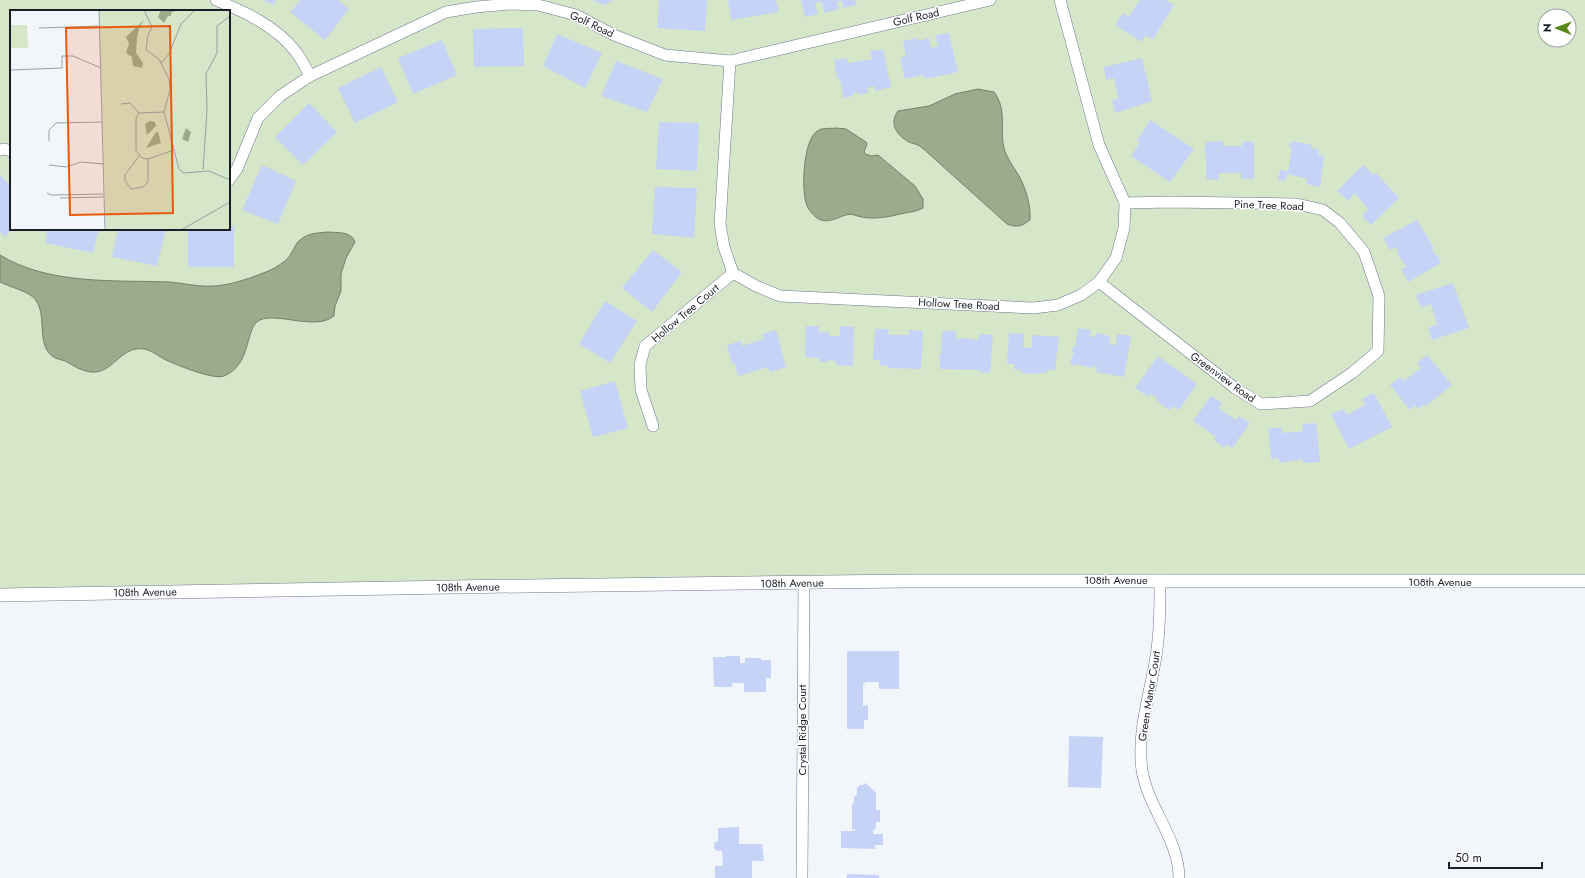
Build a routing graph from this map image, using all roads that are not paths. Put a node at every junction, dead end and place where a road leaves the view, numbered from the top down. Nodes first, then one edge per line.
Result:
1 (216, 0) edge
2 (990, 0) edge
3 (1060, 0) edge
4 (730, 61) junction
5 (310, 76) junction
6 (0, 150) edge
7 (10, 151) edge
8 (230, 179) edge
9 (1125, 203) junction
10 (733, 273) junction
11 (1099, 282) junction
12 (1378, 352) joint
13 (653, 426) dead end
14 (1160, 580) junction
15 (1585, 581) edge
16 (804, 583) junction
17 (0, 595) edge
18 (802, 878) edge
19 (1179, 878) edge

1 - 5 street
2 - 4 street, Golf Road
3 - 9 street, Hollow Tree Road
4 - 5 street, Golf Road
4 - 10 street
5 - 8 street, Golf Road
6 - 7 street
9 - 11 street, Hollow Tree Road
9 - 12 street, Pine Tree Road
10 - 11 street, Hollow Tree Road
10 - 13 street, Hollow Tree Court
11 - 12 street, Greenview Road
14 - 15 street, 108th Avenue
14 - 16 street, 108th Avenue
14 - 19 street, Green Manor Court
16 - 17 street, 108th Avenue
16 - 18 street, Crystal Ridge Court

